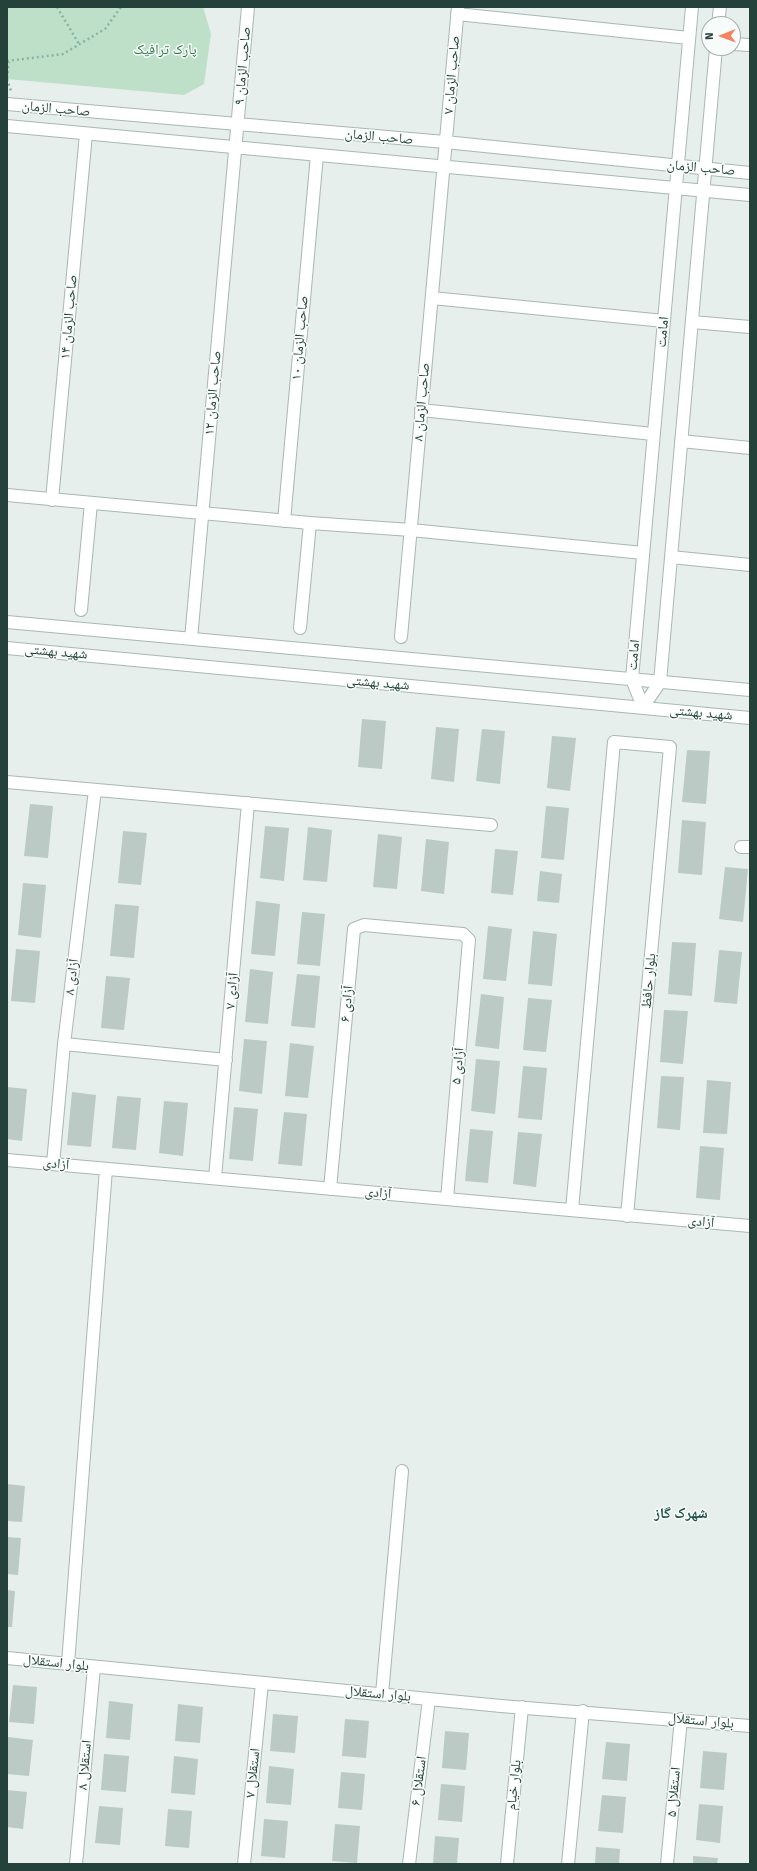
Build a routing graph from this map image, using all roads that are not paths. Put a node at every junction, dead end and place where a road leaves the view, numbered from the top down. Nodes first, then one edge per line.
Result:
1 (248, 7) edge
2 (692, 7) edge
3 (457, 11) edge
4 (689, 38) junction
5 (715, 56) edge
6 (7, 104) edge
7 (7, 126) edge
8 (238, 126) junction
9 (86, 134) junction
10 (446, 142) junction
11 (236, 148) junction
12 (317, 155) junction
13 (677, 166) junction
14 (443, 167) junction
15 (706, 169) junction
16 (750, 173) edge
17 (676, 188) junction
18 (704, 191) junction
19 (750, 195) edge
20 (432, 298) junction
21 (664, 321) junction
22 (692, 322) junction
23 (750, 327) edge
24 (421, 410) junction
25 (653, 434) junction
26 (681, 441) junction
27 (750, 448) edge
28 (7, 496) edge
29 (52, 500) junction
30 (91, 503) junction
31 (203, 513) junction
32 (284, 521) junction
33 (310, 523) junction
34 (411, 530) junction
35 (643, 554) junction
36 (671, 557) junction
37 (750, 565) edge
38 (81, 610) dead end
39 (7, 622) edge
40 (300, 628) dead end
41 (401, 637) dead end
42 (191, 639) junction
43 (7, 648) edge
44 (632, 679) junction
45 (660, 682) junction
46 (750, 690) edge
47 (643, 708) junction
48 (750, 718) edge
49 (7, 782) edge
50 (95, 790) junction
51 (248, 803) junction
52 (491, 825) dead end
53 (463, 934) joint
54 (64, 1044) junction
55 (226, 1060) junction
56 (7, 1160) edge
57 (53, 1164) junction
58 (106, 1169) junction
59 (215, 1178) junction
60 (330, 1189) junction
61 (447, 1199) junction
62 (572, 1210) junction
63 (627, 1216) junction
64 (750, 1226) edge
65 (402, 1471) dead end
66 (7, 1658) edge
67 (68, 1664) junction
68 (94, 1667) junction
69 (262, 1683) junction
70 (382, 1694) junction
71 (430, 1699) junction
72 (522, 1707) junction
73 (583, 1711) junction
74 (681, 1719) junction
75 (750, 1726) edge
76 (76, 1864) edge
77 (244, 1864) edge
78 (409, 1864) edge
79 (507, 1864) edge
80 (568, 1864) edge
81 (667, 1864) edge

1 - 8 street, صاحب الزمان ۹
2 - 4 street, امامت
3 - 4 street
3 - 10 street, صاحب الزمان ۷
4 - 13 street, امامت
5 - 15 street, امامت
6 - 8 street, صاحب الزمان
7 - 9 street, صاحب الزمان
8 - 10 street, صاحب الزمان
8 - 11 street, صاحب الزمان ۹
9 - 11 street, صاحب الزمان
9 - 29 street, صاحب الزمان ۱۴
10 - 13 street, صاحب الزمان
10 - 14 street, صاحب الزمان ۷
11 - 12 street, صاحب الزمان
11 - 31 street, صاحب الزمان ۱۲
12 - 14 street, صاحب الزمان
12 - 32 street, صاحب الزمان ۱۰
13 - 15 street, صاحب الزمان
13 - 17 street, امامت
14 - 17 street, صاحب الزمان
14 - 20 street, صاحب الزمان ۸
15 - 16 street, صاحب الزمان
15 - 18 street, امامت
17 - 18 street, صاحب الزمان
17 - 21 street, امامت
18 - 19 street, صاحب الزمان
18 - 22 street, امامت
20 - 21 street
20 - 24 street, صاحب الزمان ۸
21 - 25 street, امامت
22 - 23 street
22 - 26 street, امامت
24 - 25 street
24 - 34 street, صاحب الزمان ۸
25 - 35 street, امامت
26 - 27 street
26 - 36 street, امامت
28 - 29 street
29 - 30 street
30 - 31 street
30 - 38 street
31 - 32 street
31 - 42 street, صاحب الزمان ۱۲
32 - 33 street
33 - 34 street
33 - 40 street
34 - 35 street
34 - 41 street, صاحب الزمان ۸
35 - 44 street, امامت
36 - 37 street
36 - 45 street, امامت
39 - 42 street, شهید بهشتی
42 - 44 street, شهید بهشتی
43 - 47 street, شهید بهشتی
44 - 45 street, شهید بهشتی
44 - 47 street, امامت
45 - 46 street, شهید بهشتی
45 - 47 street, امامت
47 - 48 street, شهید بهشتی
49 - 50 street
50 - 51 street
50 - 54 street, آزادی ۸
51 - 52 street
51 - 55 street, آزادی ۷
53 - 60 street, آزادی ۶
53 - 61 street, آزادی ۵
54 - 55 street
54 - 57 street, آزادی ۸
55 - 59 street, آزادی ۷
56 - 57 street, آزادی
57 - 58 street, آزادی
58 - 59 street, آزادی
58 - 67 street
59 - 60 street, آزادی
60 - 61 street, آزادی
61 - 62 street, آزادی
62 - 63 street, آزادی
62 - 63 street, بلوار حافظ
63 - 64 street, آزادی
65 - 70 street
66 - 67 street, بلوار استقلال
67 - 68 street, بلوار استقلال
68 - 69 street, بلوار استقلال
68 - 76 street, استقلال ۸
69 - 70 street, بلوار استقلال
69 - 77 street, استقلال ۷
70 - 71 street, بلوار استقلال
71 - 72 street, بلوار استقلال
71 - 78 street, استقلال ۶
72 - 73 street, بلوار استقلال
72 - 79 street, بلوار خیام
73 - 74 street, بلوار استقلال
73 - 80 street
74 - 75 street, بلوار استقلال
74 - 81 street, استقلال ۵

